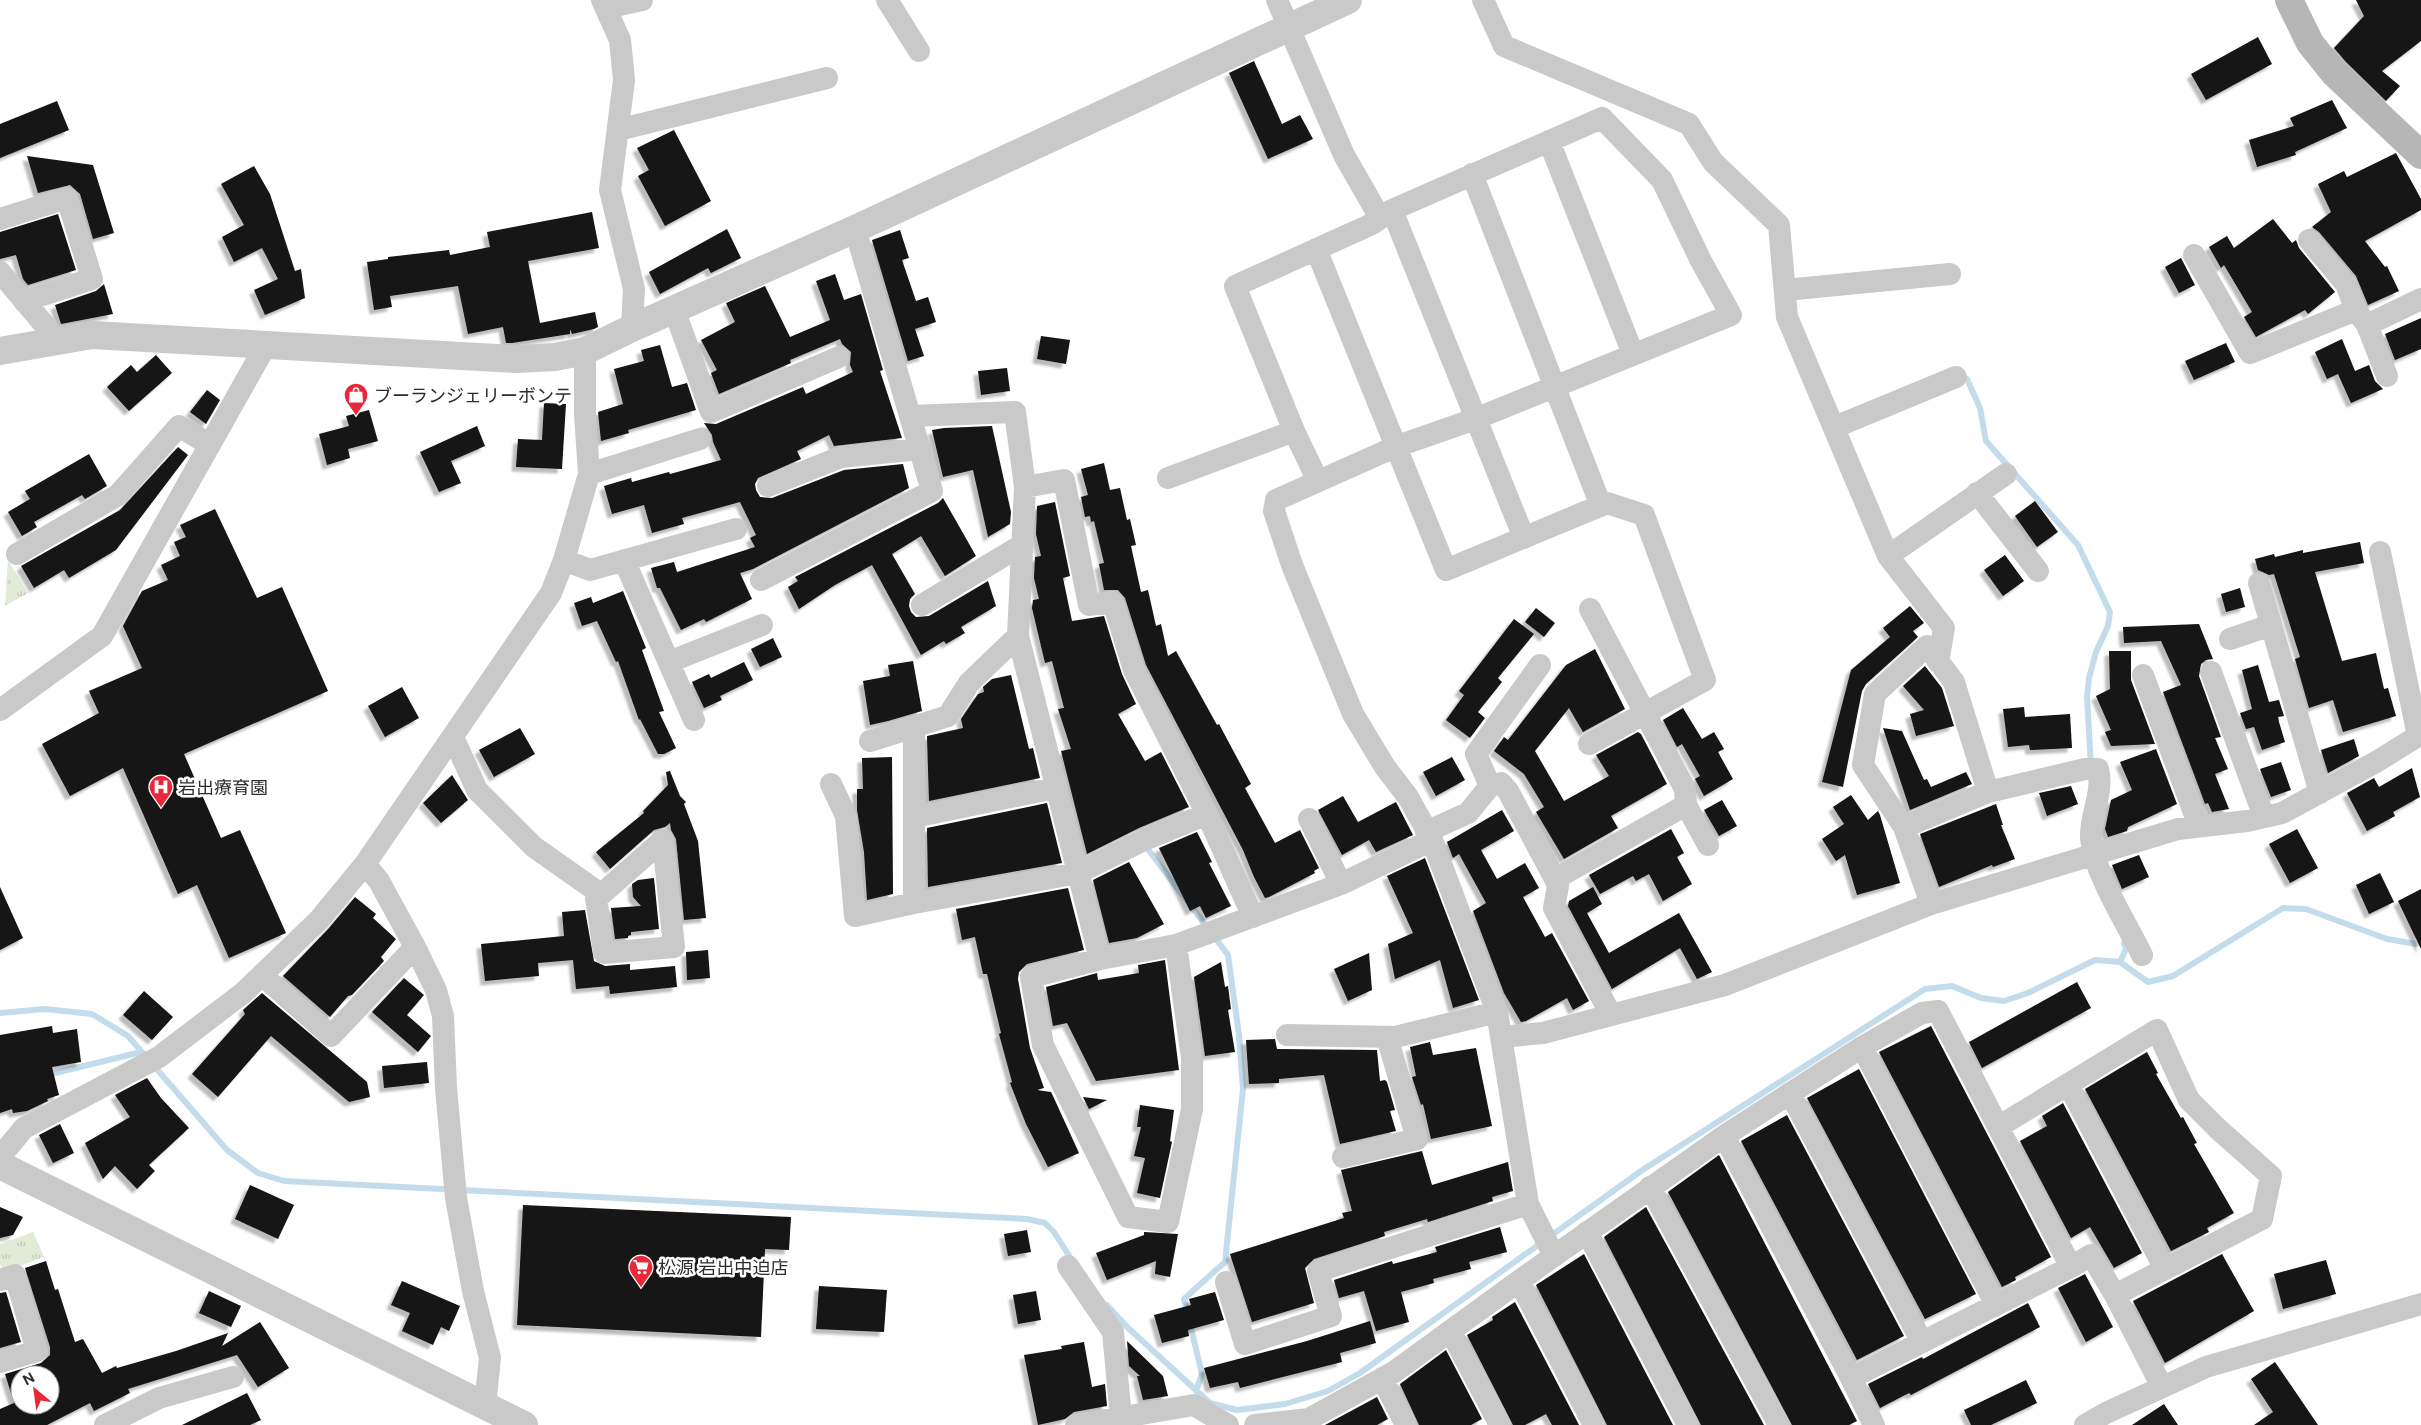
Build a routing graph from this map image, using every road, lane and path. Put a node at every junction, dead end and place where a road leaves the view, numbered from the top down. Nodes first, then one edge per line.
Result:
1 (642, 0) edge
2 (888, 0) edge
3 (1277, 0) edge
4 (1348, 0) edge
5 (1483, 0) edge
6 (2295, 2) edge
7 (604, 4) edge
8 (1288, 28) junction
9 (919, 51) dead end
10 (827, 78) dead end
11 (618, 130) junction
12 (1549, 141) junction
13 (2421, 156) edge
14 (1472, 174) junction
15 (1386, 214) junction
16 (0, 219) edge
17 (855, 229) junction
18 (2309, 240) dead end
19 (1316, 249) junction
20 (2194, 255) dead end
21 (0, 272) edge
22 (1950, 274) dead end
23 (1785, 290) junction
24 (2421, 299) edge
25 (24, 301) junction
26 (674, 309) junction
27 (2362, 317) junction
28 (632, 328) junction
29 (58, 341) junction
30 (266, 345) junction
31 (0, 351) edge
32 (585, 351) junction
33 (1633, 354) junction
34 (840, 357) dead end
35 (2387, 376) dead end
36 (1956, 377) dead end
37 (1555, 386) junction
38 (910, 416) junction
39 (1475, 419) junction
40 (1835, 427) junction
41 (1294, 431) junction
42 (700, 439) dead end
43 (210, 445) junction
44 (1395, 447) junction
45 (920, 449) junction
46 (589, 474) junction
47 (2006, 474) dead end
48 (1168, 478) dead end
49 (1317, 480) junction
50 (768, 486) dead end
51 (1024, 487) junction
52 (1977, 493) junction
53 (1601, 506) junction
54 (736, 529) dead end
55 (1524, 538) junction
56 (1022, 545) junction
57 (2380, 552) dead end
58 (17, 554) dead end
59 (1888, 556) junction
60 (564, 560) junction
61 (624, 560) junction
62 (2038, 571) dead end
63 (761, 580) dead end
64 (2259, 583) dead end
65 (922, 605) dead end
66 (1590, 609) dead end
67 (762, 625) dead end
68 (2271, 625) junction
69 (1018, 636) junction
70 (2230, 639) dead end
71 (669, 662) junction
72 (1938, 662) junction
73 (1540, 665) dead end
74 (2211, 672) dead end
75 (2143, 675) dead end
76 (0, 710) edge
77 (1645, 714) junction
78 (694, 720) dead end
79 (914, 727) junction
80 (2420, 735) edge
81 (454, 737) junction
82 (870, 741) dead end
83 (1589, 744) dead end
84 (831, 784) dead end
85 (1490, 786) junction
86 (1056, 788) junction
87 (1988, 792) junction
88 (2320, 793) junction
89 (1686, 805) junction
90 (1207, 814) junction
91 (914, 817) junction
92 (2264, 817) junction
93 (1309, 819) dead end
94 (2199, 826) junction
95 (1904, 827) junction
96 (1429, 836) junction
97 (1708, 845) dead end
98 (2093, 856) junction
99 (365, 864) junction
100 (1078, 873) junction
101 (1555, 879) junction
102 (1341, 884) junction
103 (596, 899) junction
104 (914, 903) junction
105 (1931, 904) junction
106 (1253, 917) junction
107 (1176, 944) junction
108 (416, 948) junction
109 (2142, 955) dead end
110 (1100, 959) junction
111 (263, 976) junction
112 (1497, 1012) junction
113 (1611, 1015) junction
114 (1287, 1035) dead end
115 (1387, 1037) junction
116 (1501, 1037) junction
117 (1862, 1047) junction
118 (2068, 1084) junction
119 (1790, 1094) junction
120 (1998, 1128) junction
121 (1724, 1136) junction
122 (0, 1157) edge
123 (1344, 1157) dead end
124 (0, 1165) edge
125 (1650, 1188) junction
126 (1528, 1204) junction
127 (1587, 1232) junction
128 (1549, 1244) junction
129 (1068, 1266) dead end
130 (2070, 1267) junction
131 (2165, 1269) junction
132 (0, 1280) edge
133 (1519, 1281) junction
134 (1226, 1282) dead end
135 (2115, 1295) junction
136 (2421, 1304) edge
137 (1996, 1305) junction
138 (1451, 1332) junction
139 (1922, 1342) junction
140 (0, 1362) edge
141 (233, 1377) dead end
142 (1382, 1378) junction
143 (1851, 1378) junction
144 (2162, 1386) junction
145 (485, 1406) junction
146 (1123, 1422) edge
147 (1311, 1422) edge
148 (2097, 1422) edge
149 (1226, 1424) edge
150 (105, 1425) edge
151 (522, 1425) edge
152 (1076, 1425) edge
153 (1255, 1425) edge
154 (1406, 1425) edge
155 (1500, 1425) edge
156 (1594, 1425) edge
157 (1688, 1425) edge
158 (1779, 1425) edge
159 (1874, 1425) edge

1 - 7 street
2 - 9 street
3 - 8 street
4 - 8 street
5 - 23 street
6 - 13 main road
7 - 11 street
8 - 15 street
8 - 17 street
10 - 11 street
11 - 28 street
12 - 14 street
12 - 33 street
12 - 33 street
14 - 15 street
14 - 37 street
15 - 19 street
15 - 39 street
16 - 25 street
17 - 26 street
17 - 38 street
18 - 27 street
19 - 41 street
19 - 44 street
20 - 27 street
21 - 25 street
22 - 23 street
23 - 40 street
24 - 27 street
25 - 29 street
26 - 28 street
26 - 34 street
27 - 35 street
28 - 32 street
29 - 30 street
29 - 31 street
30 - 32 street
30 - 43 street
32 - 46 street
33 - 37 street
36 - 40 street
37 - 39 street
37 - 53 street
38 - 45 street
38 - 51 street
39 - 44 street
39 - 55 street
40 - 59 street
41 - 48 street
41 - 49 street
42 - 46 street
43 - 58 street
43 - 76 street
44 - 49 street
44 - 55 street
45 - 50 street
45 - 63 street
46 - 60 street
47 - 52 street
49 - 96 street
51 - 56 street
51 - 90 street
52 - 59 street
52 - 62 street
53 - 55 street
53 - 77 street
54 - 61 street
56 - 65 street
56 - 69 street
57 - 80 street
59 - 72 street
60 - 61 street
60 - 81 street
61 - 71 street
64 - 68 street
66 - 77 street
67 - 71 street
68 - 70 street
68 - 88 street
69 - 79 street
69 - 86 street
71 - 78 street
72 - 87 street
72 - 95 street
73 - 85 street
74 - 92 street
75 - 94 street
77 - 83 street
77 - 89 street
79 - 82 street
79 - 91 street
80 - 88 street
81 - 99 street
81 - 103 street
84 - 104 street
85 - 96 street
85 - 101 street
86 - 91 street
86 - 100 street
87 - 95 street
87 - 98 street
88 - 92 street
89 - 97 street
89 - 101 street
90 - 100 street
90 - 106 street
91 - 104 street
92 - 94 street
93 - 102 street
94 - 98 street
95 - 105 street
96 - 102 street
96 - 112 street
98 - 105 street
98 - 109 street
99 - 108 street
99 - 111 street
100 - 104 street
100 - 110 street
101 - 113 street
102 - 106 street
103 - 103 street
105 - 113 street
106 - 107 street
107 - 110 street
107 - 110 street
108 - 111 street
108 - 145 street
111 - 122 street
112 - 115 street
112 - 116 street
113 - 116 street
114 - 115 street
115 - 123 street
116 - 126 street
117 - 119 street
117 - 120 street
117 - 137 street
118 - 120 street
118 - 131 street
118 - 131 street
119 - 121 street
119 - 139 street
120 - 130 street
121 - 125 street
121 - 143 street
124 - 145 street
125 - 127 street
125 - 158 street
126 - 128 street
126 - 134 street
127 - 128 street
127 - 157 street
128 - 133 street
129 - 146 street
130 - 135 street
130 - 137 street
131 - 135 street
132 - 140 street
133 - 138 street
133 - 156 street
135 - 144 street
136 - 144 street
137 - 139 street
138 - 142 street
138 - 155 street
139 - 143 street
141 - 150 street
142 - 147 street
142 - 154 street
143 - 159 street
144 - 148 street
145 - 151 street
146 - 149 street
146 - 152 street
147 - 153 street

